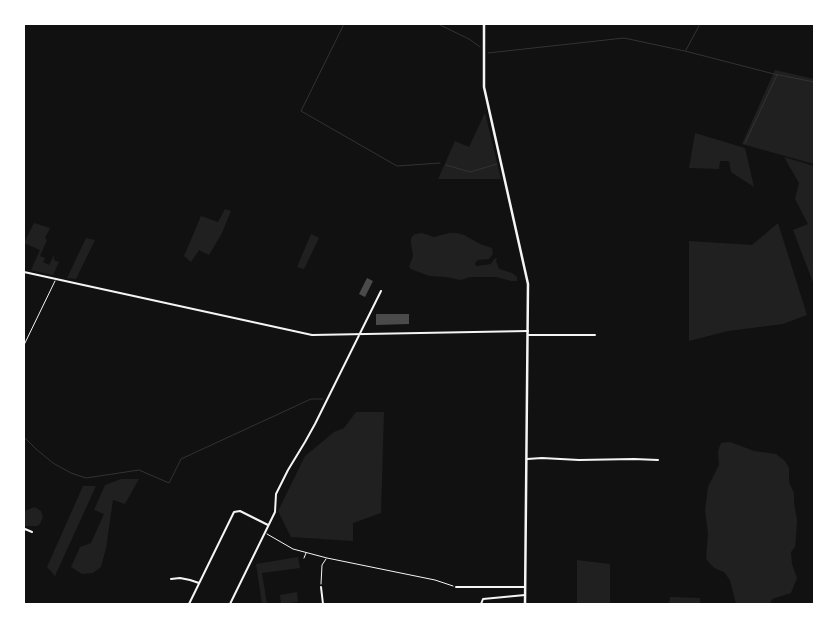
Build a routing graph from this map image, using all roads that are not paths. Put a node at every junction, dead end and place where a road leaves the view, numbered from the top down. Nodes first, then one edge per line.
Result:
1 (484, 24) edge
2 (24, 272) edge
3 (381, 291) dead end
4 (528, 333) junction
5 (359, 335) junction
6 (595, 335) dead end
7 (527, 459) junction
8 (658, 460) dead end
9 (268, 525) junction
10 (24, 530) edge
11 (32, 532) dead end
12 (170, 579) dead end
13 (199, 583) junction
14 (321, 587) road end
15 (456, 587) road end
16 (525, 587) junction
17 (525, 595) junction
18 (189, 604) edge
19 (230, 604) edge
20 (323, 604) edge
21 (481, 604) edge
22 (525, 604) edge

1 - 4 street
2 - 5 street
3 - 5 street
4 - 5 street
4 - 6 street
4 - 7 street
5 - 9 street
7 - 8 street
7 - 16 street
9 - 13 street
9 - 19 street
10 - 11 street
12 - 13 street
13 - 18 street
14 - 20 street
15 - 16 street
16 - 17 street
17 - 21 street
17 - 22 street

